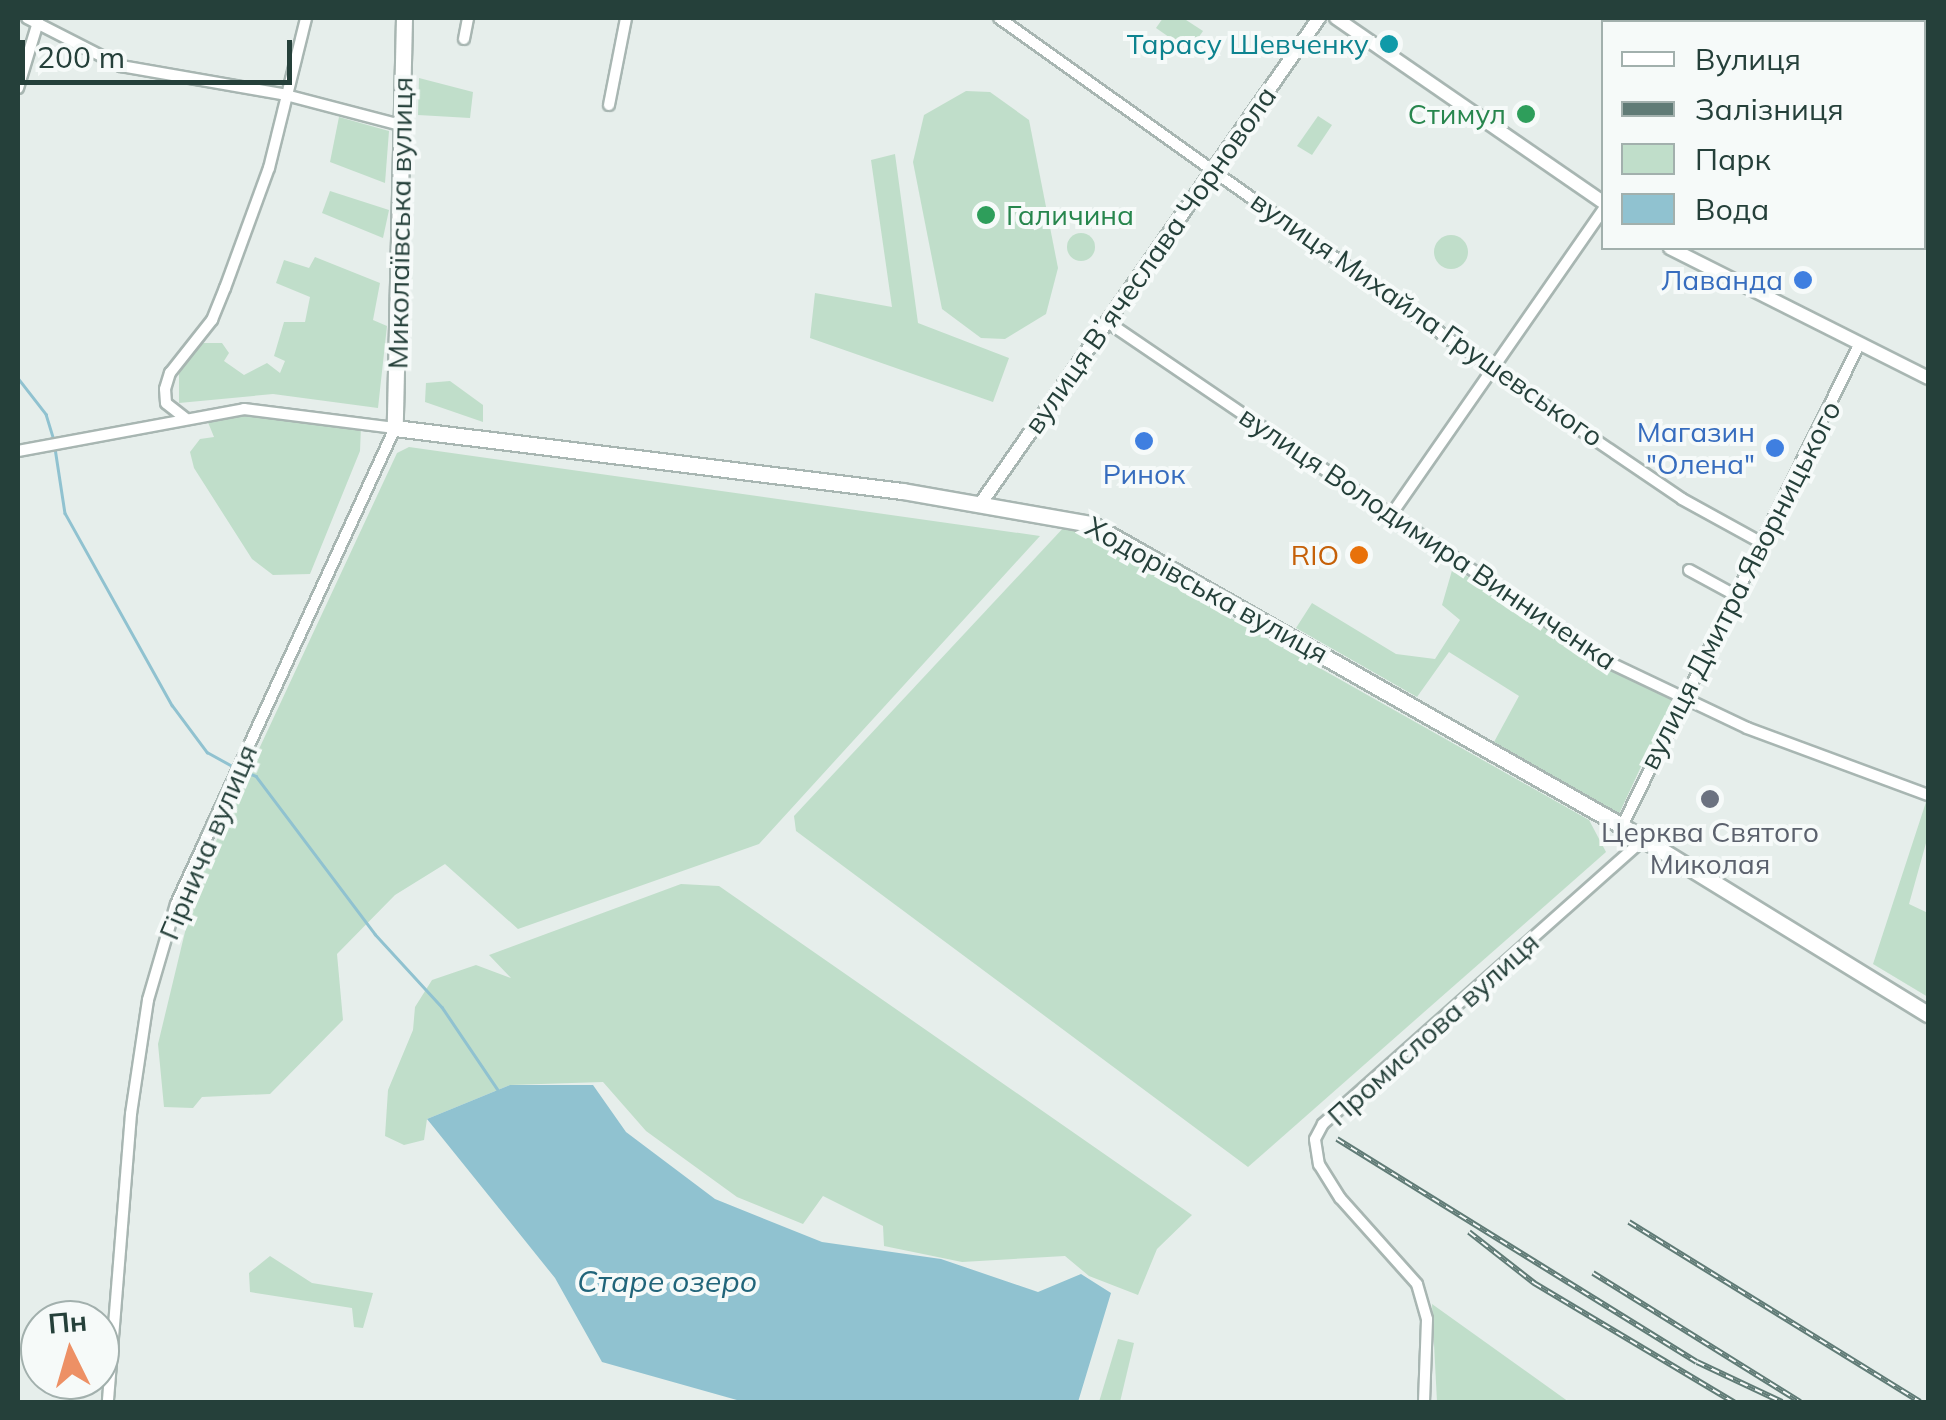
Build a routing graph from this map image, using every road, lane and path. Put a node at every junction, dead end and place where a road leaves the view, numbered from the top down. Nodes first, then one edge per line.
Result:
1 (27, 18) edge
2 (306, 18) edge
3 (404, 18) edge
4 (468, 18) edge
5 (626, 18) edge
6 (999, 18) edge
7 (1320, 18) edge
8 (1336, 18) edge
9 (38, 21) edge
10 (464, 38) dead end
11 (18, 88) edge
12 (282, 94) junction
13 (609, 104) dead end
14 (400, 124) junction
15 (1216, 168) junction
16 (1601, 203) edge
17 (1601, 210) edge
18 (1674, 250) edge
19 (1109, 323) junction
20 (1859, 344) junction
21 (1494, 371) junction
22 (1928, 378) edge
23 (186, 418) junction
24 (396, 428) junction
25 (18, 450) edge
26 (981, 504) junction
27 (1391, 515) junction
28 (1762, 543) junction
29 (1690, 570) dead end
30 (1735, 595) junction
31 (1683, 698) junction
32 (1928, 795) edge
33 (1622, 826) junction
34 (1643, 840) junction
35 (1928, 1014) edge
36 (108, 1402) edge
37 (1424, 1402) edge

1 - 9 street
2 - 12 street
3 - 14 main road, Миколаївська вулиця
4 - 10 street
5 - 13 street
6 - 15 street, вулиця Михайла Грушевського
7 - 15 street, вулиця Вʼячеслава Чорновола
8 - 16 street
9 - 11 street
9 - 12 street
12 - 14 street
12 - 23 street
14 - 24 main road, Миколаївська вулиця
15 - 19 street, вулиця Вʼячеслава Чорновола
15 - 21 street, вулиця Михайла Грушевського
17 - 21 street
18 - 20 street
19 - 26 street, вулиця Вʼячеслава Чорновола
19 - 27 street, вулиця Володимира Винниченка
20 - 22 street
20 - 28 street, вулиця Дмитра Яворницького
21 - 27 street
21 - 28 street, вулиця Михайла Грушевського
23 - 24 street
23 - 25 street
24 - 26 main road, Ходорівська вулиця
24 - 36 street, Гірнича вулиця
26 - 33 main road, Ходорівська вулиця
27 - 31 street, вулиця Володимира Винниченка
28 - 30 street, вулиця Дмитра Яворницького
29 - 30 street
30 - 31 street, вулиця Дмитра Яворницького
31 - 32 street, вулиця Володимира Винниченка
31 - 33 street, вулиця Дмитра Яворницького
33 - 34 main road, Ходорівська вулиця
34 - 35 main road, Ходорівська вулиця
34 - 37 street, Промислова вулиця

